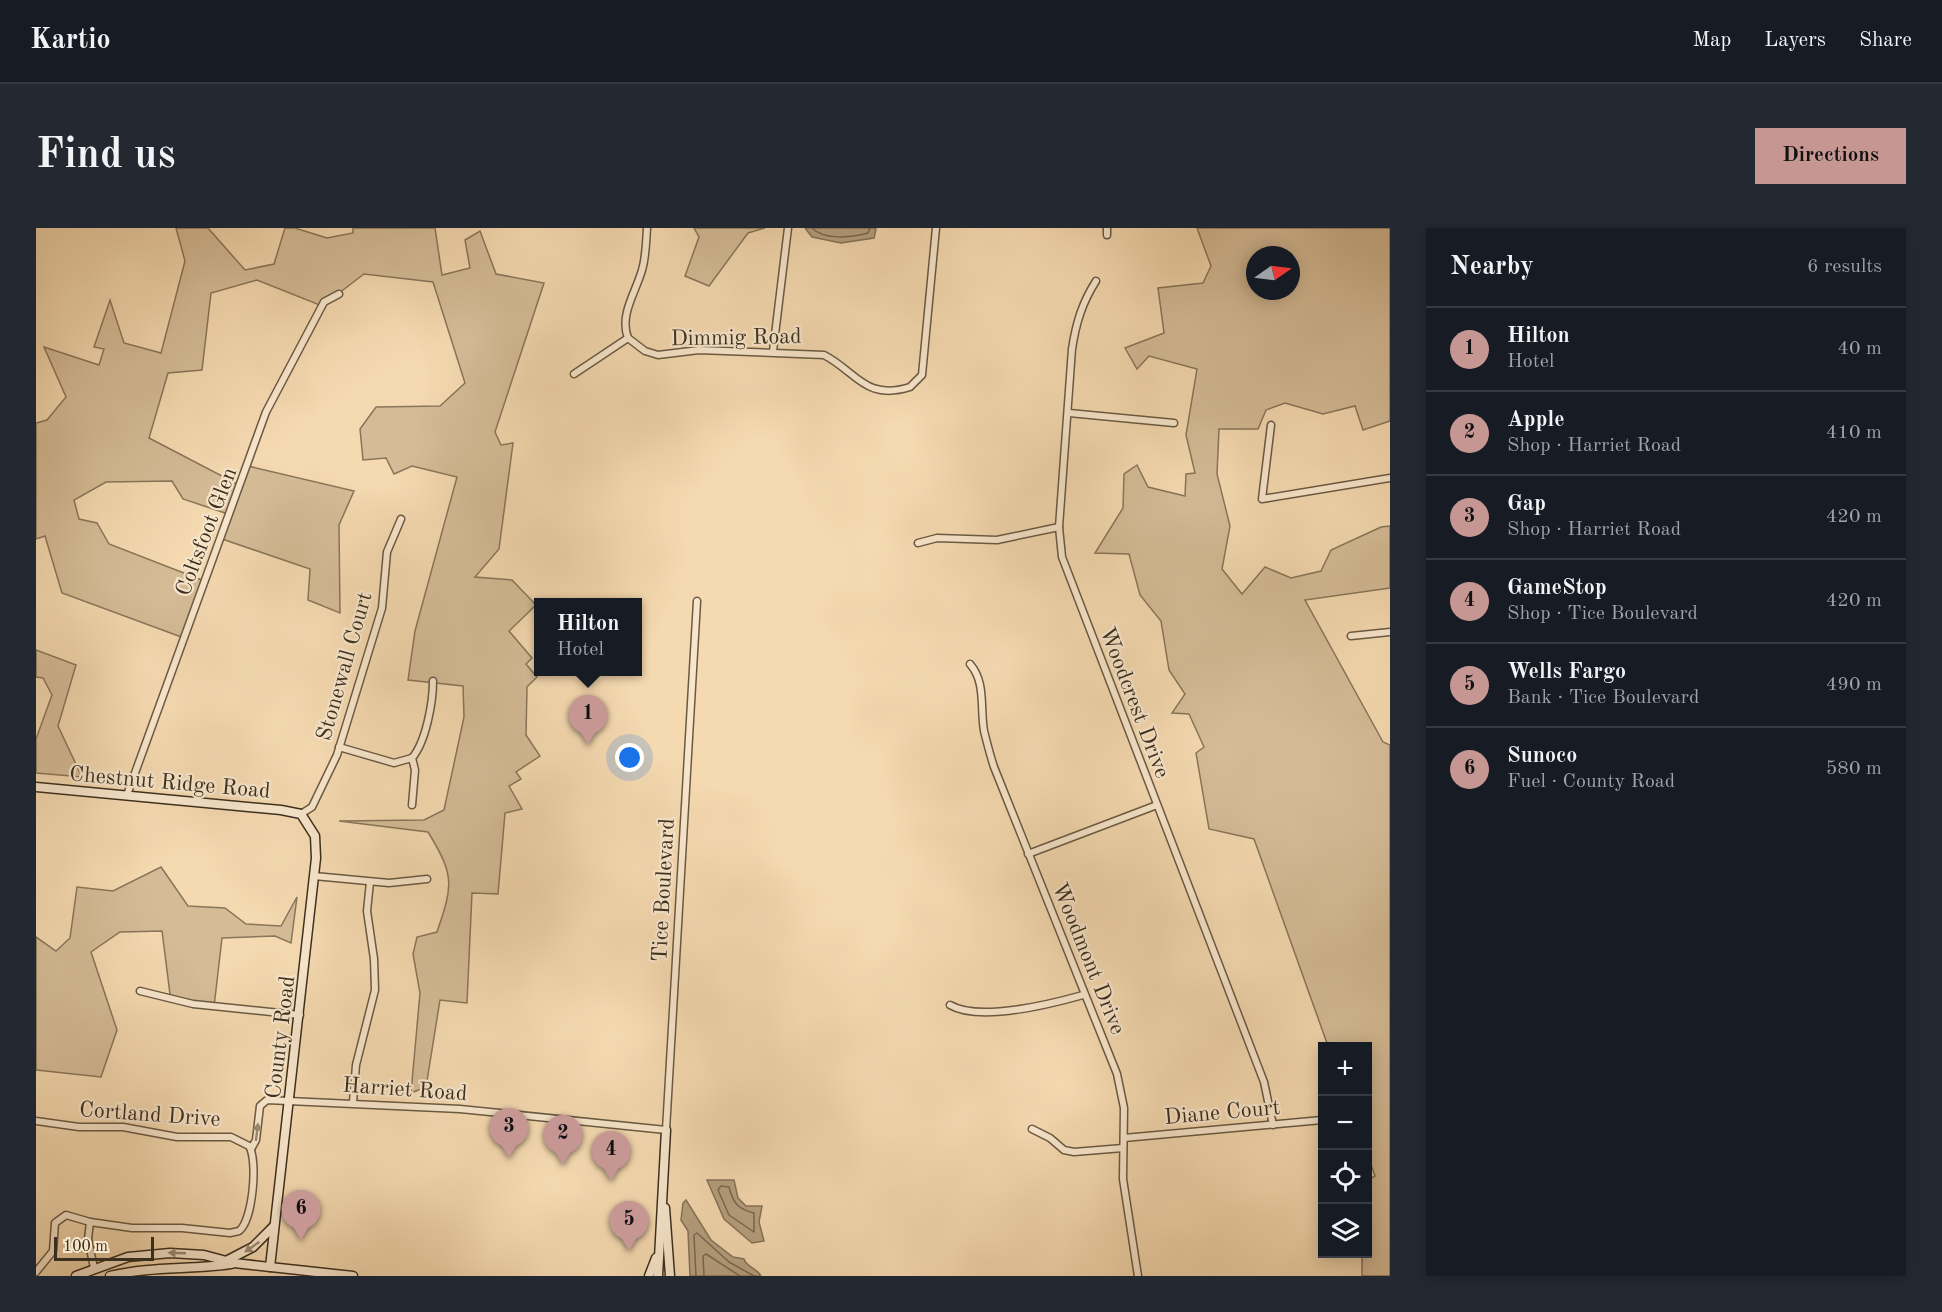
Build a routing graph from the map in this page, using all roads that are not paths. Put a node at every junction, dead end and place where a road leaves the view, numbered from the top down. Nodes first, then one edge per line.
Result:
1 (647, 228) edge
2 (788, 228) edge
3 (936, 228) edge
4 (1096, 281) dead end
5 (339, 294) dead end
6 (628, 338) junction
7 (773, 351) junction
8 (574, 374) dead end
9 (1069, 413) junction
10 (1174, 423) dead end
11 (1271, 425) dead end
12 (1390, 478) edge
13 (401, 519) dead end
14 (1059, 527) junction
15 (918, 543) dead end
16 (697, 601) dead end
17 (1390, 632) edge
18 (1351, 636) dead end
19 (970, 664) dead end
20 (433, 681) dead end
21 (339, 747) junction
22 (412, 758) junction
23 (36, 787) edge
24 (127, 795) junction
25 (412, 805) dead end
26 (1157, 805) junction
27 (301, 814) junction
28 (1028, 854) junction
29 (314, 876) junction
30 (427, 879) dead end
31 (370, 882) junction
32 (140, 991) dead end
33 (1083, 995) junction
34 (950, 1005) dead end
35 (300, 1015) junction
36 (290, 1100) junction
37 (353, 1102) junction
38 (1318, 1120) edge
39 (36, 1121) edge
40 (1273, 1125) junction
41 (1032, 1129) dead end
42 (666, 1130) junction
43 (1124, 1138) junction
44 (1123, 1148) junction
45 (251, 1149) junction
46 (662, 1181) junction
47 (90, 1222) junction
48 (274, 1226) junction
49 (660, 1246) junction
50 (670, 1250) junction
51 (230, 1262) junction
52 (270, 1267) junction
53 (95, 1272) edge
54 (36, 1274) edge
55 (124, 1274) edge
56 (81, 1275) edge
57 (110, 1276) edge
58 (353, 1276) edge
59 (649, 1276) edge
60 (658, 1276) edge
61 (670, 1276) edge
62 (676, 1276) edge
63 (1138, 1276) edge

1 - 6 street
2 - 7 street
3 - 7 street, Dimmig Road
4 - 9 street, Woodcrest Drive
5 - 24 street, Coltsfoot Glen
6 - 7 street, Dimmig Road
6 - 8 street
9 - 10 street
9 - 14 street, Woodcrest Drive
11 - 12 street
13 - 21 street, Stonewall Court
14 - 15 street
14 - 26 street, Woodcrest Drive
16 - 42 street, Tice Boulevard
17 - 18 street
19 - 28 street, Woodmont Drive
20 - 22 street
21 - 22 street
21 - 27 street, Stonewall Court
22 - 25 street
23 - 24 main road, Chestnut Ridge Road
24 - 27 main road, Chestnut Ridge Road
26 - 28 street
26 - 40 street, Woodcrest Drive
27 - 29 main road, County Road
28 - 33 street, Woodmont Drive
29 - 31 street
29 - 35 main road, County Road
30 - 31 street
31 - 37 street
32 - 35 street
33 - 34 street
33 - 43 street, Woodmont Drive
35 - 36 main road, County Road
36 - 37 street, Harriet Road
45 -> 36 street, Harriet Road
36 - 48 main road, County Road
37 - 42 street, Harriet Road
38 - 40 street, Diane Court
39 - 45 street, Cortland Drive
40 - 43 street, Diane Court
41 - 44 street
42 - 46 main road, Tice Boulevard
43 - 44 street, Woodmont Drive
44 - 63 street, Woodmont Drive
45 - 47 street
46 - 49 main road, Tice Boulevard
46 - 50 main road, Tice Boulevard
47 - 53 street
47 - 54 street
48 -> 51 main road
48 - 52 main road, County Road
49 - 59 main road
49 - 60 main road, Tice Boulevard
50 - 61 main road, Tice Boulevard
50 - 62 main road
51 - 52 main road
51 -> 53 main road
51 - 55 main road
52 - 58 main road
53 - 56 main road
55 - 57 main road

